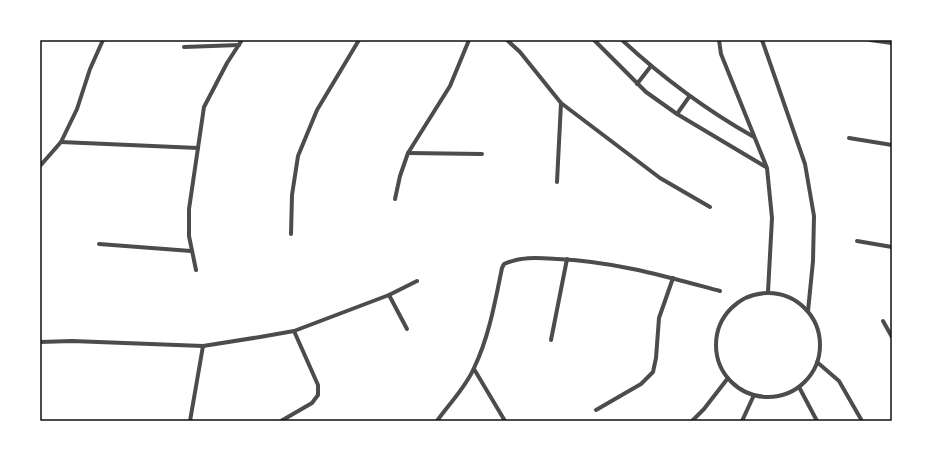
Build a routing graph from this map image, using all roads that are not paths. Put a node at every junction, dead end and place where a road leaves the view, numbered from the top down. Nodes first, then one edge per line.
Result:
1 (103, 40) edge
2 (242, 40) edge
3 (359, 40) edge
4 (469, 40) edge
5 (507, 40) edge
6 (594, 40) edge
7 (622, 40) edge
8 (719, 40) edge
9 (762, 40) edge
10 (870, 40) edge
11 (892, 43) edge
12 (239, 45) junction
13 (184, 47) dead end
14 (651, 66) junction
15 (637, 84) junction
16 (689, 97) junction
17 (561, 103) junction
18 (677, 114) junction
19 (755, 137) junction
20 (849, 138) dead end
21 (61, 142) junction
22 (892, 145) edge
23 (198, 148) junction
24 (408, 153) junction
25 (482, 154) dead end
26 (40, 166) edge
27 (767, 168) junction
28 (558, 182) dead end
29 (395, 199) dead end
30 (710, 207) dead end
31 (291, 234) dead end
32 (857, 241) dead end
33 (99, 244) dead end
34 (892, 247) edge
35 (191, 251) junction
36 (567, 259) junction
37 (196, 270) dead end
38 (673, 278) junction
39 (417, 281) dead end
40 (720, 291) dead end
41 (768, 292) junction
42 (389, 296) junction
43 (808, 311) junction
44 (883, 321) dead end
45 (407, 329) dead end
46 (294, 331) junction
47 (892, 337) edge
48 (551, 340) dead end
49 (40, 342) edge
50 (203, 346) junction
51 (817, 362) junction
52 (474, 370) junction
53 (728, 378) junction
54 (798, 387) junction
55 (754, 395) junction
56 (596, 410) dead end
57 (190, 421) edge
58 (281, 421) edge
59 (437, 421) edge
60 (505, 421) edge
61 (692, 421) edge
62 (742, 421) edge
63 (817, 421) edge
64 (862, 421) edge

1 - 21 street
2 - 12 street
3 - 31 street
4 - 24 street
5 - 17 street
6 - 15 street
7 - 14 street
8 - 19 street
9 - 43 street
10 - 11 street
12 - 13 street
12 - 23 street
14 - 15 street
14 - 16 street
15 - 18 street
16 - 18 street
16 - 19 street
17 - 28 street
17 - 30 street
18 - 27 street
19 - 27 street
20 - 22 street
21 - 23 street
21 - 26 street
23 - 35 street
24 - 25 street
24 - 29 street
27 - 41 street
32 - 34 street
33 - 35 street
35 - 37 street
36 - 38 street
36 - 48 street
36 - 52 street
38 - 40 street
38 - 56 street
39 - 42 street
41 - 43 street
41 - 53 street
42 - 45 street
42 - 46 street
43 - 51 street
44 - 47 street
46 - 50 street
46 - 58 street
49 - 50 street
50 - 57 street
51 - 54 street
51 - 64 street
52 - 59 street
52 - 60 street
53 - 55 street
53 - 61 street
54 - 55 street
54 - 63 street
55 - 62 street

